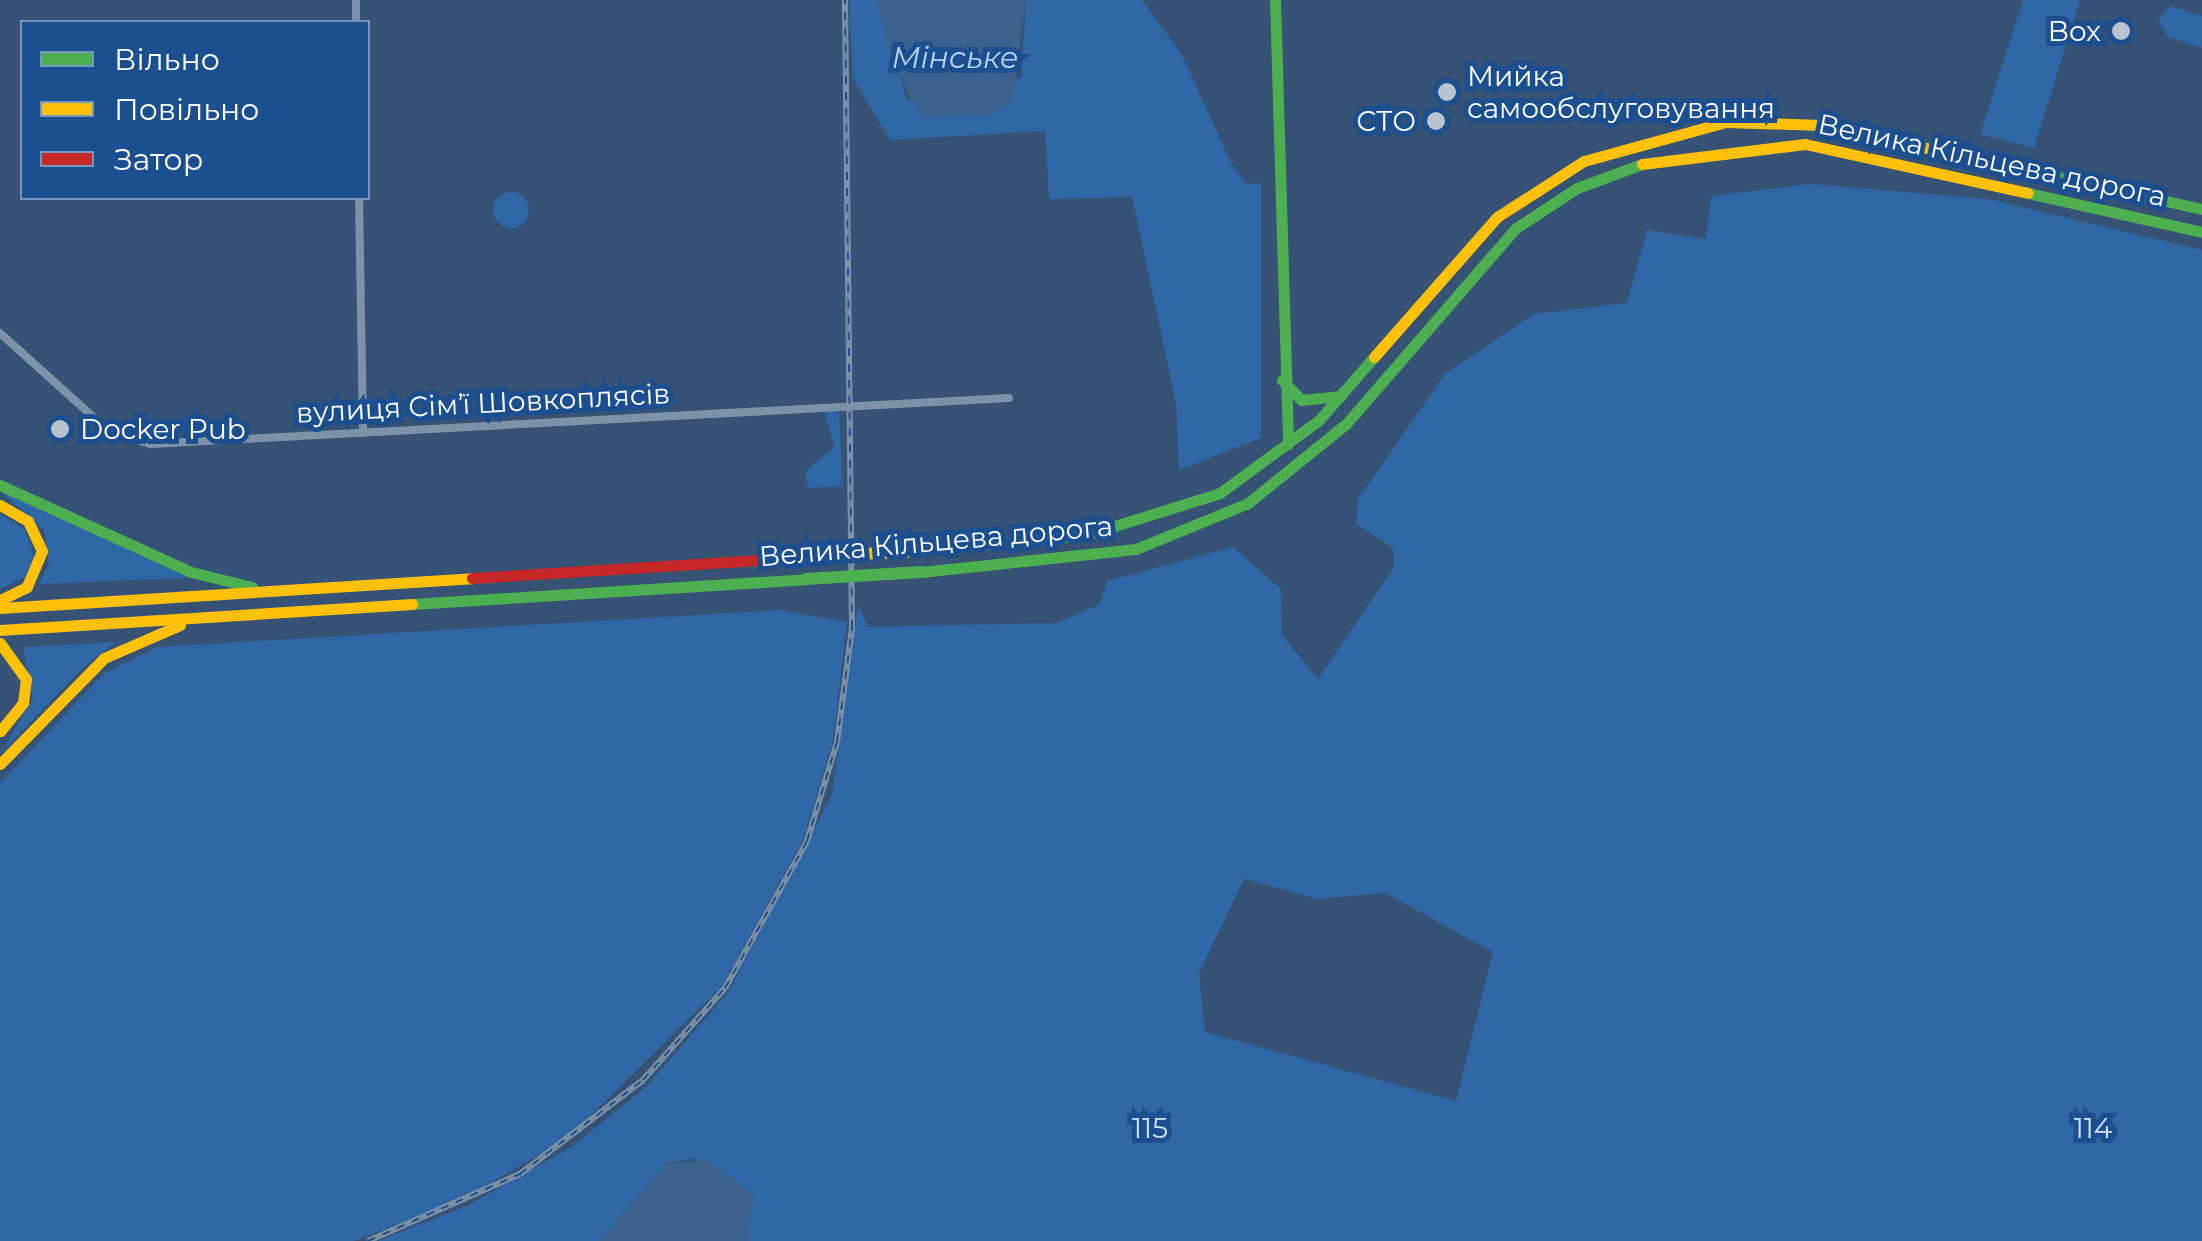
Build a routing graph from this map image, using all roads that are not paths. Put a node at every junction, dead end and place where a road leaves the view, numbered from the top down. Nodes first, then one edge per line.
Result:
1 (1276, 0) edge
2 (359, 200) edge
3 (2202, 210) edge
4 (2202, 232) edge
5 (0, 333) edge
6 (1282, 380) junction
7 (1342, 396) junction
8 (1009, 398) dead end
9 (363, 433) junction
10 (1286, 449) junction
11 (0, 485) edge
12 (0, 506) edge
13 (279, 591) junction
14 (0, 600) edge
15 (0, 608) edge
16 (200, 619) junction
17 (0, 630) edge
18 (0, 644) edge
19 (0, 731) edge
20 (0, 764) edge

1 - 6 main road
2 - 9 street
3 - 7 main road, Велика Кільцева дорога
4 - 16 main road, Велика Кільцева дорога, bridge
5 - 9 street, вулиця Сімʼї Шовкоплясів
6 - 7 main road
6 - 10 main road
7 - 10 main road, Велика Кільцева дорога
8 - 9 street, вулиця Сімʼї Шовкоплясів
10 - 13 main road, Велика Кільцева дорога, bridge
11 - 13 main road
12 - 14 main road
13 - 15 main road, Велика Кільцева дорога
16 - 17 main road, Велика Кільцева дорога
16 - 20 main road
18 - 19 main road

